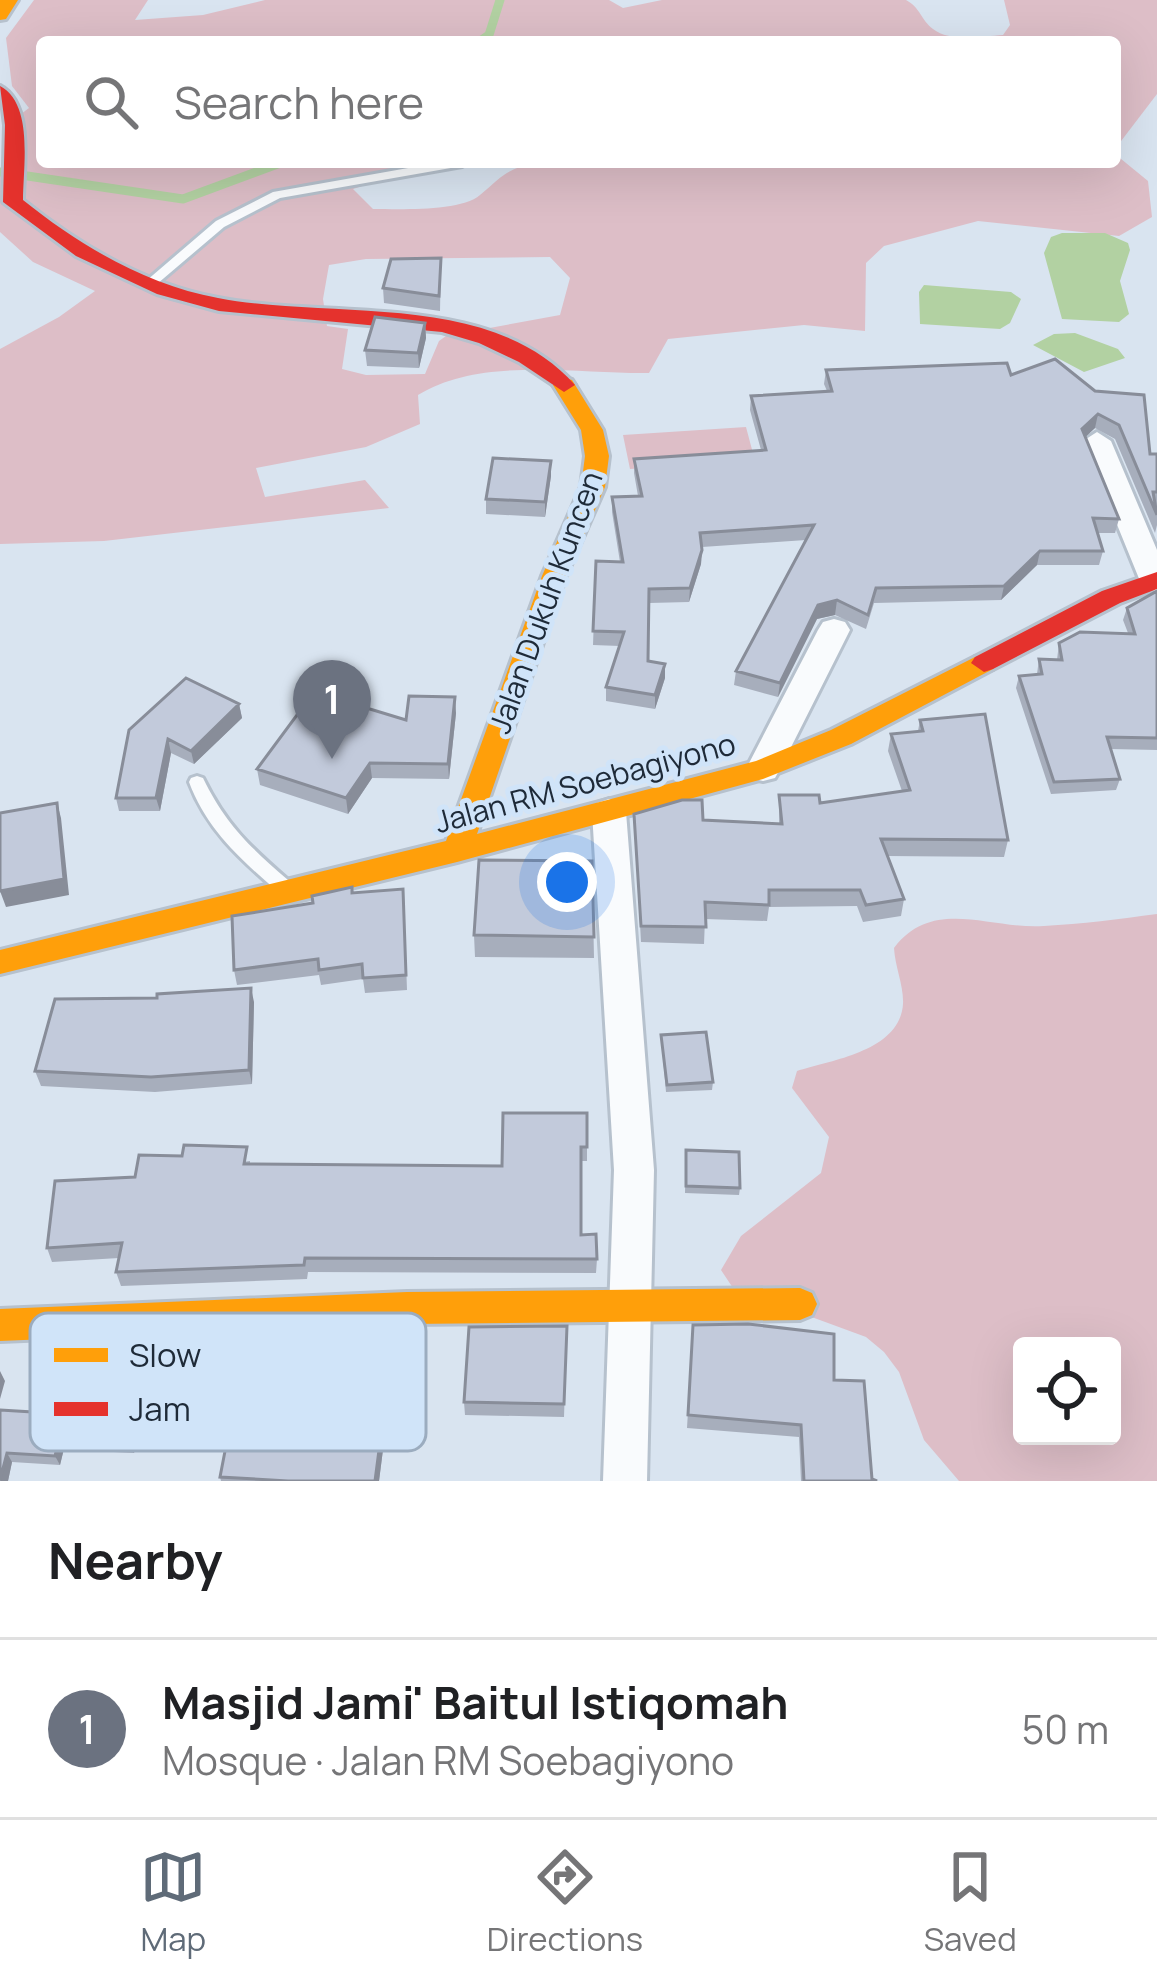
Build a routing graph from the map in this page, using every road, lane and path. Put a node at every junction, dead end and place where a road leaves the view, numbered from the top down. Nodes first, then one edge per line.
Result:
1 (8, 0) edge
2 (0, 15) edge
3 (0, 92) edge
4 (429, 168) edge
5 (140, 275) junction
6 (1097, 441) dead end
7 (1156, 581) edge
8 (834, 630) dead end
9 (763, 769) junction
10 (197, 782) dead end
11 (609, 812) junction
12 (457, 851) junction
13 (287, 890) junction
14 (0, 962) edge
15 (800, 1304) dead end
16 (634, 1305) junction
17 (380, 1313) edge
18 (30, 1324) edge
19 (0, 1325) edge
20 (626, 1481) edge

1 - 2 street
3 - 5 street, Jalan Dukuh Kuncen
4 - 5 lane
5 - 12 street, Jalan Dukuh Kuncen
6 - 7 street
7 - 9 street, Jalan RM Soebagiyono
8 - 9 street
9 - 11 street, Jalan RM Soebagiyono
10 - 13 lane
11 - 12 street, Jalan RM Soebagiyono
11 - 16 street
12 - 13 street, Jalan RM Soebagiyono
13 - 14 street, Jalan RM Soebagiyono
15 - 16 street
16 - 17 street
16 - 20 street
18 - 19 street

